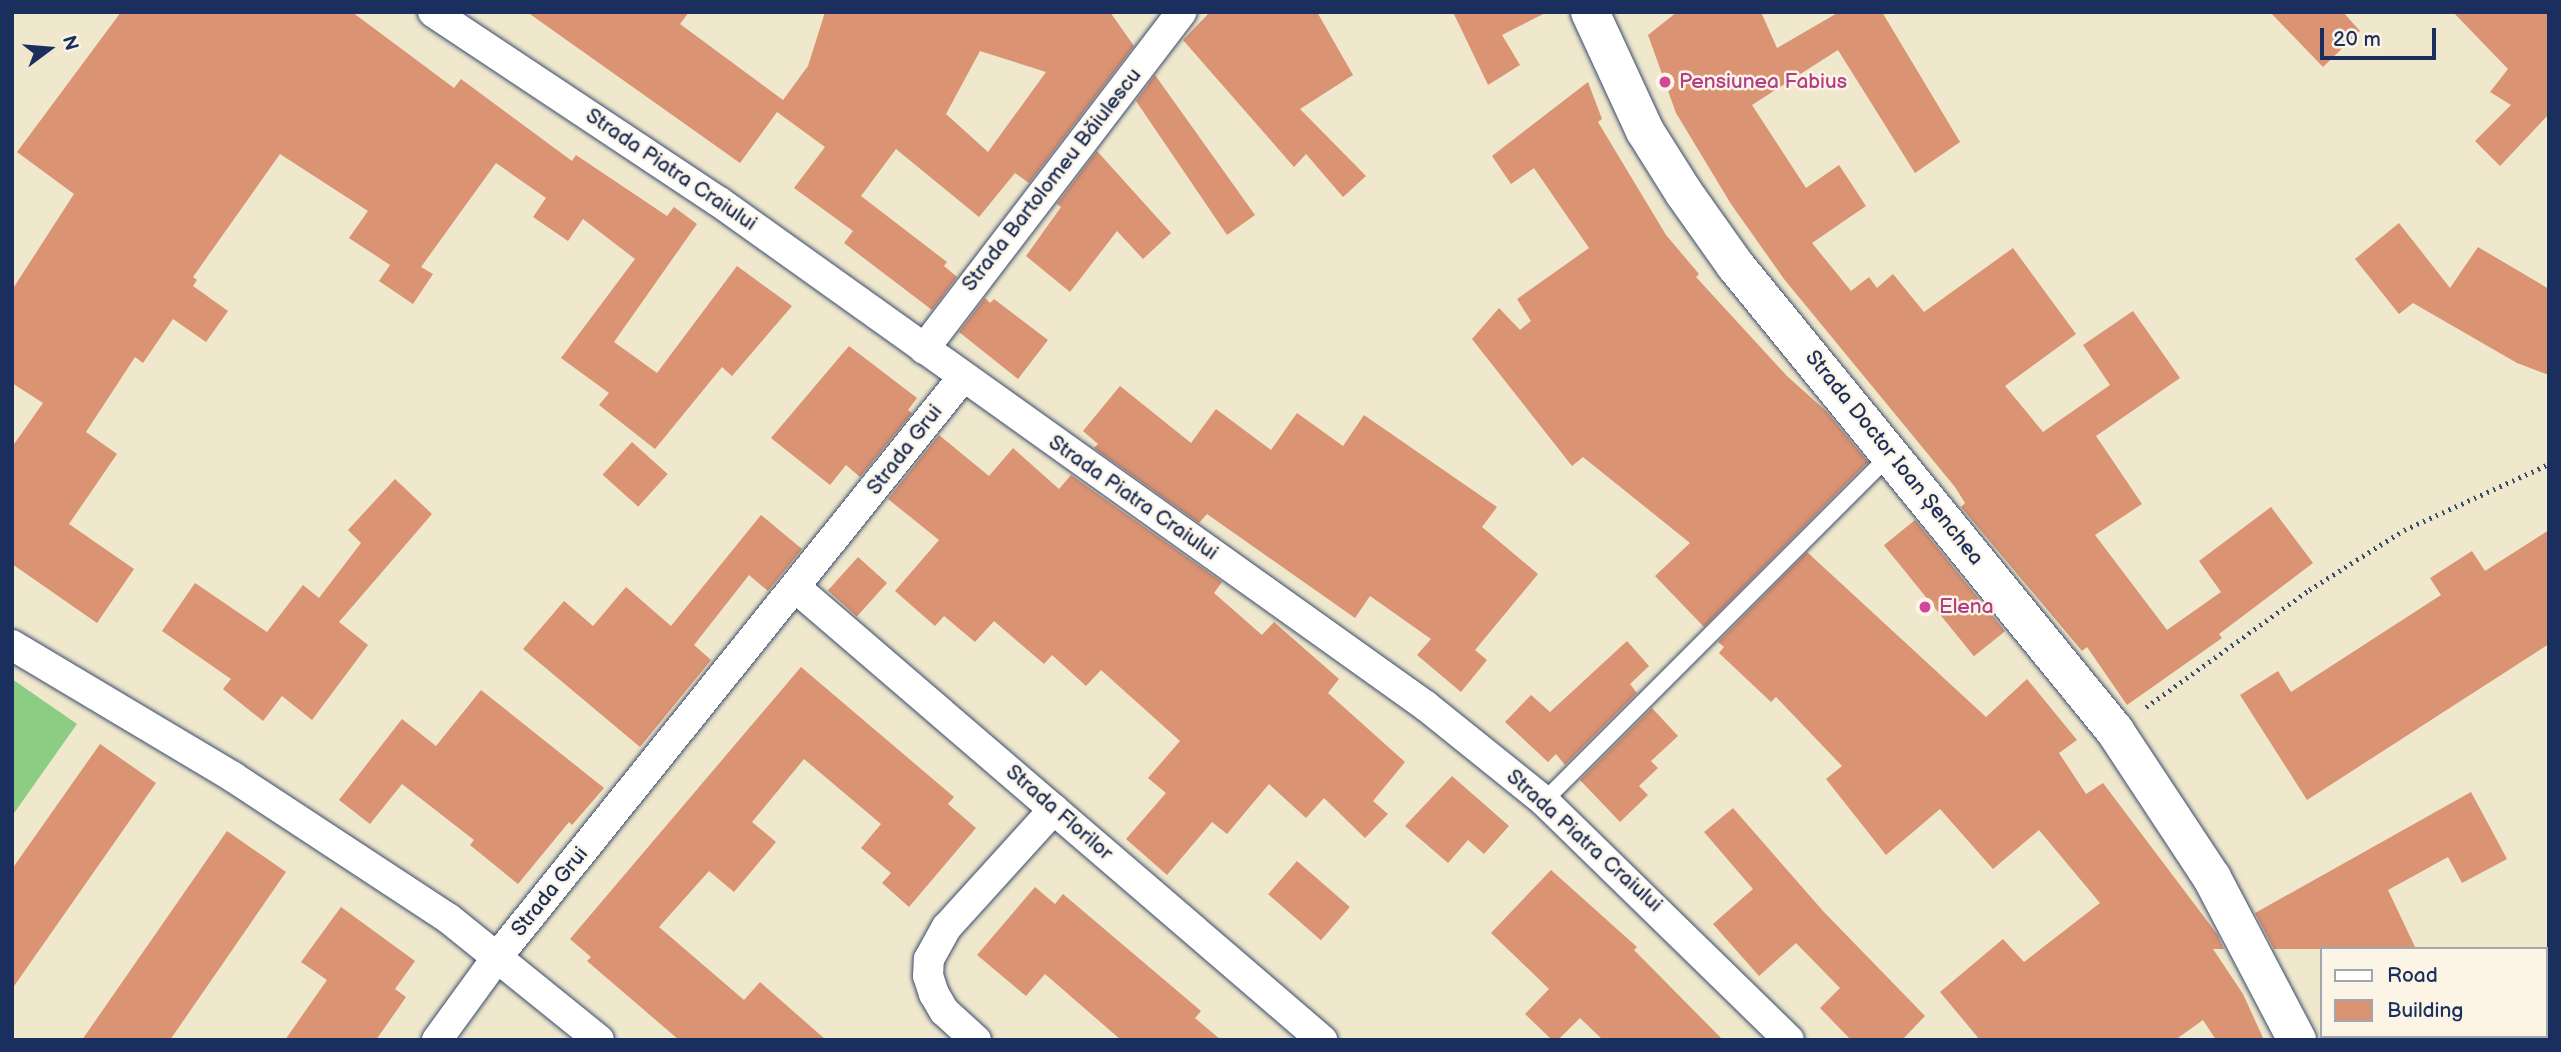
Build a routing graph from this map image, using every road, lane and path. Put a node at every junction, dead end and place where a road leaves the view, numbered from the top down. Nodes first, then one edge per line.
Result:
1 (433, 12) edge
2 (1182, 12) edge
3 (1590, 12) edge
4 (924, 349) junction
5 (963, 377) junction
6 (1891, 454) junction
7 (2549, 464) edge
8 (796, 588) junction
9 (12, 645) edge
10 (2115, 731) junction
11 (1544, 801) junction
12 (1054, 809) junction
13 (498, 956) junction
14 (437, 1040) edge
15 (598, 1040) edge
16 (976, 1040) edge
17 (1322, 1040) edge
18 (1789, 1040) edge
19 (2297, 1040) edge

1 - 4 street, Strada Piatra Craiului
2 - 4 street, Strada Bartolomeu Băiulescu
3 - 6 main road, Strada Doctor Ioan Șenchea
4 - 5 street, Strada Piatra Craiului
5 - 8 street, Strada Grui
5 - 11 street, Strada Piatra Craiului
6 - 10 main road, Strada Doctor Ioan Șenchea
6 - 11 lane
7 - 10 path
8 - 12 street, Strada Florilor
8 - 13 street, Strada Grui
9 - 13 street, Strada Grui
10 - 19 main road, Strada Doctor Ioan Șenchea
11 - 18 street, Strada Piatra Craiului
12 - 16 street
12 - 17 street, Strada Florilor
13 - 14 street
13 - 15 street

